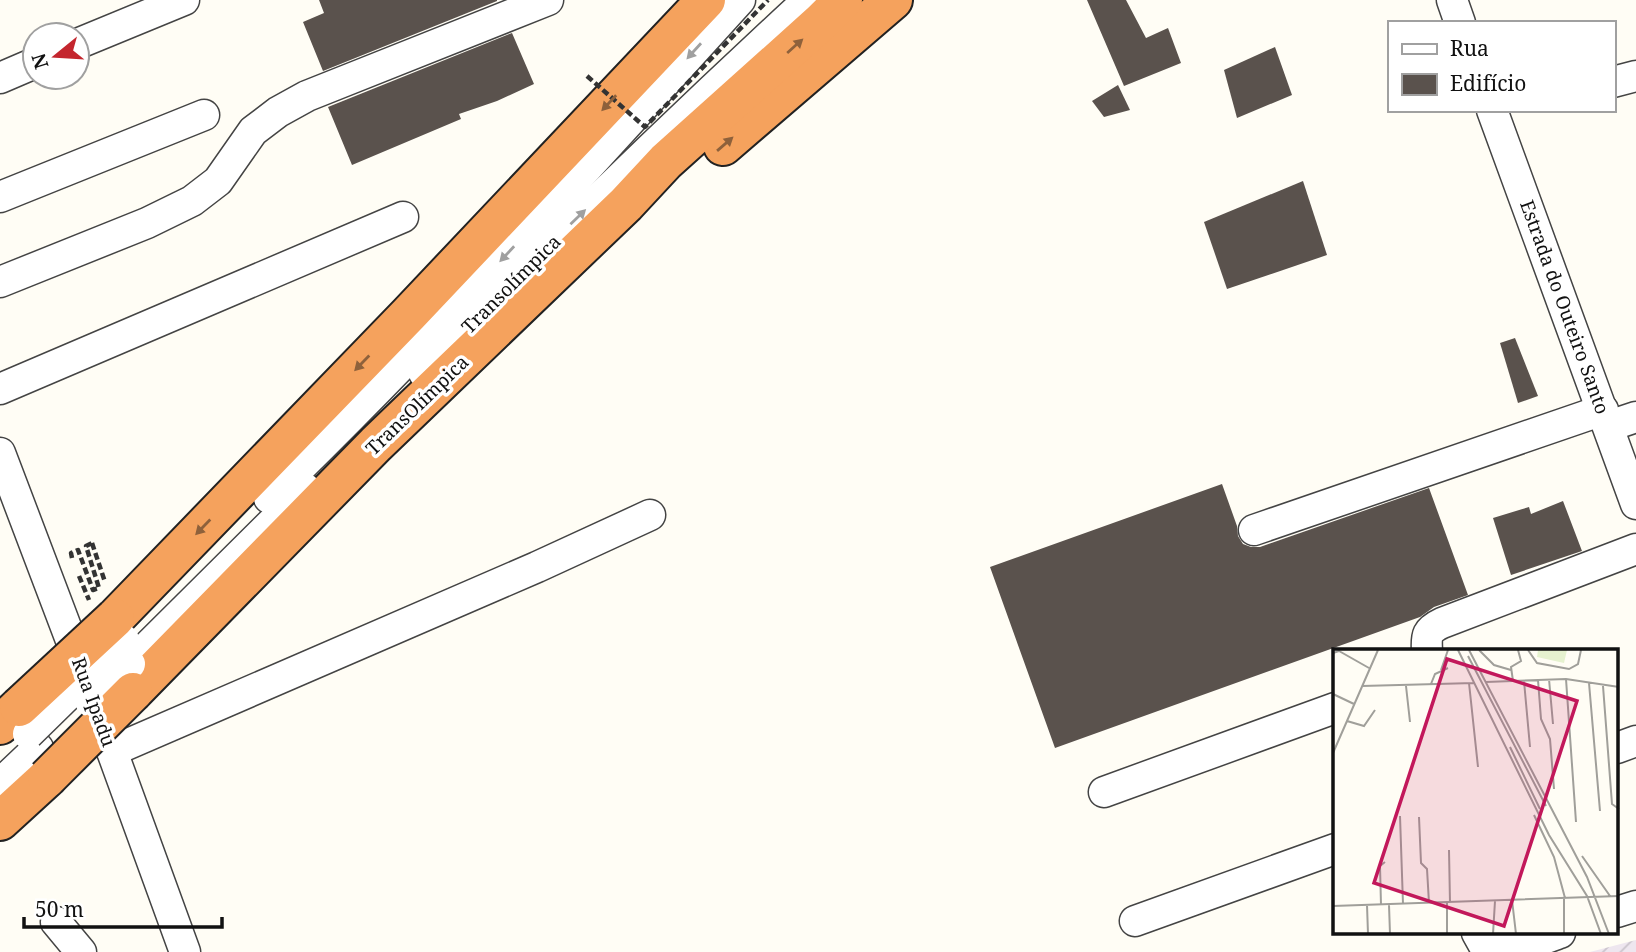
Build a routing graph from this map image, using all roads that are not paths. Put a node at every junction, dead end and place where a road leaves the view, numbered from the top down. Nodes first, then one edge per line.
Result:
1 (184, 0) edge
2 (548, 0) edge
3 (706, 0) edge
4 (740, 0) edge
5 (808, 0) edge
6 (843, 0) edge
7 (893, 0) edge
8 (91, 38) edge
9 (21, 69) edge
10 (1636, 76) edge
11 (0, 78) edge
12 (1615, 81) edge
13 (1497, 112) edge
14 (204, 114) dead end
15 (0, 197) edge
16 (626, 204) junction
17 (403, 217) dead end
18 (0, 282) edge
19 (0, 389) edge
20 (1616, 418) edge
21 (2, 466) edge
22 (1636, 503) edge
23 (650, 516) dead end
24 (1254, 530) dead end
25 (1636, 549) edge
26 (112, 630) junction
27 (1427, 649) edge
28 (1333, 709) edge
29 (26, 738) edge
30 (1636, 741) edge
31 (1618, 748) edge
32 (112, 751) junction
33 (0, 760) edge
34 (0, 784) edge
35 (1104, 792) dead end
36 (0, 821) edge
37 (1333, 850) edge
38 (1636, 906) edge
39 (1618, 912) edge
40 (1135, 921) dead end
41 (56, 922) dead end
42 (1478, 934) edge
43 (1557, 934) edge
44 (81, 952) edge
45 (185, 952) edge

1 - 8 street
2 - 18 street
3 -> 26 highway, TransOlímpica
4 -> 26 street, Transolímpica
26 -> 5 street, Transolímpica
16 -> 6 highway, TransOlímpica
16 -> 7 highway
9 - 11 street
10 - 12 street
13 - 20 street, Estrada do Outeiro Santo
14 - 15 street
16 - 26 highway, TransOlímpica
17 - 19 street
20 - 22 street, Estrada do Outeiro Santo
20 - 24 street
21 - 32 street, Rua Ipadu
23 - 32 street
25 - 27 street
26 - 29 highway, TransOlímpica, bridge
26 - 29 highway, TransOlímpica, bridge
28 - 35 street
29 - 33 street, TransOlímpica
29 - 34 street, TransOlímpica
29 - 36 highway, TransOlímpica
30 - 31 street
32 - 45 street, Rua Ipadu
37 - 40 street
38 - 39 street
41 - 44 street
42 - 43 street

